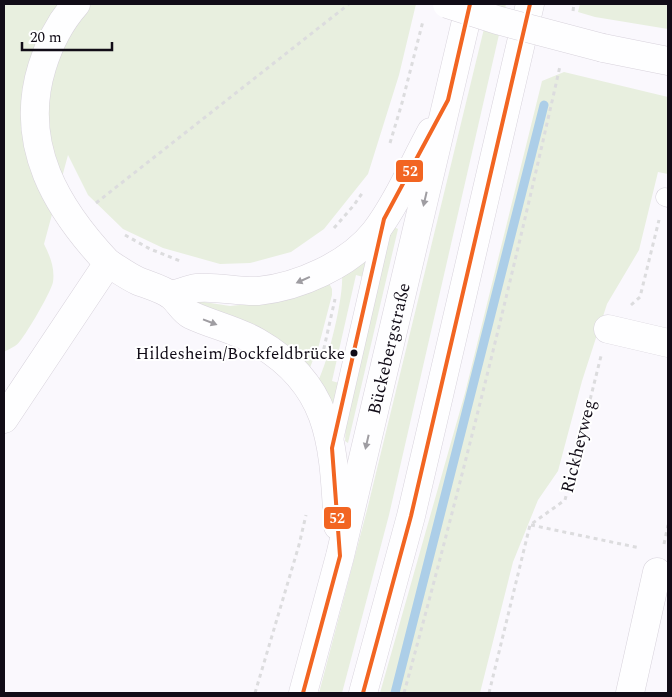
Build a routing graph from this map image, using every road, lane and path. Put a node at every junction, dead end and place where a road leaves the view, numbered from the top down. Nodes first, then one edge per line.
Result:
1 (76, 4) edge
2 (349, 4) edge
3 (470, 4) edge
4 (530, 4) edge
5 (574, 4) edge
6 (436, 8) edge
7 (572, 13) dead end
8 (561, 61) dead end
9 (668, 61) edge
10 (448, 100) junction
11 (388, 147) dead end
12 (364, 191) dead end
13 (667, 198) edge
14 (384, 218) junction
15 (72, 221) junction
16 (119, 230) dead end
17 (328, 235) dead end
18 (182, 261) dead end
19 (108, 263) junction
20 (171, 295) junction
21 (608, 329) junction
22 (668, 343) edge
23 (4, 419) edge
24 (332, 448) junction
25 (530, 525) junction
26 (643, 549) dead end
27 (340, 556) junction
28 (657, 572) dead end
29 (303, 693) edge
30 (363, 693) edge
31 (404, 693) edge
32 (489, 693) edge
33 (630, 693) edge

1 - 15 main road
2 - 15 path
3 - 10 main road, Bückebergstraße
4 - 30 main road
5 - 7 path
6 - 9 main road, bridge
6 - 11 path
8 - 31 path
10 - 14 main road
10 -> 27 main road, Bückebergstraße
12 - 17 path
13 - 21 path
14 -> 20 main road
14 - 24 lane
15 - 19 main road
16 - 18 path
19 - 20 main road
19 - 23 main road
20 -> 24 main road
21 - 22 main road
21 - 25 path, Rickheyweg
24 - 27 main road
25 - 26 path
25 - 32 path
27 - 29 main road, Bückebergstraße
28 - 33 main road

